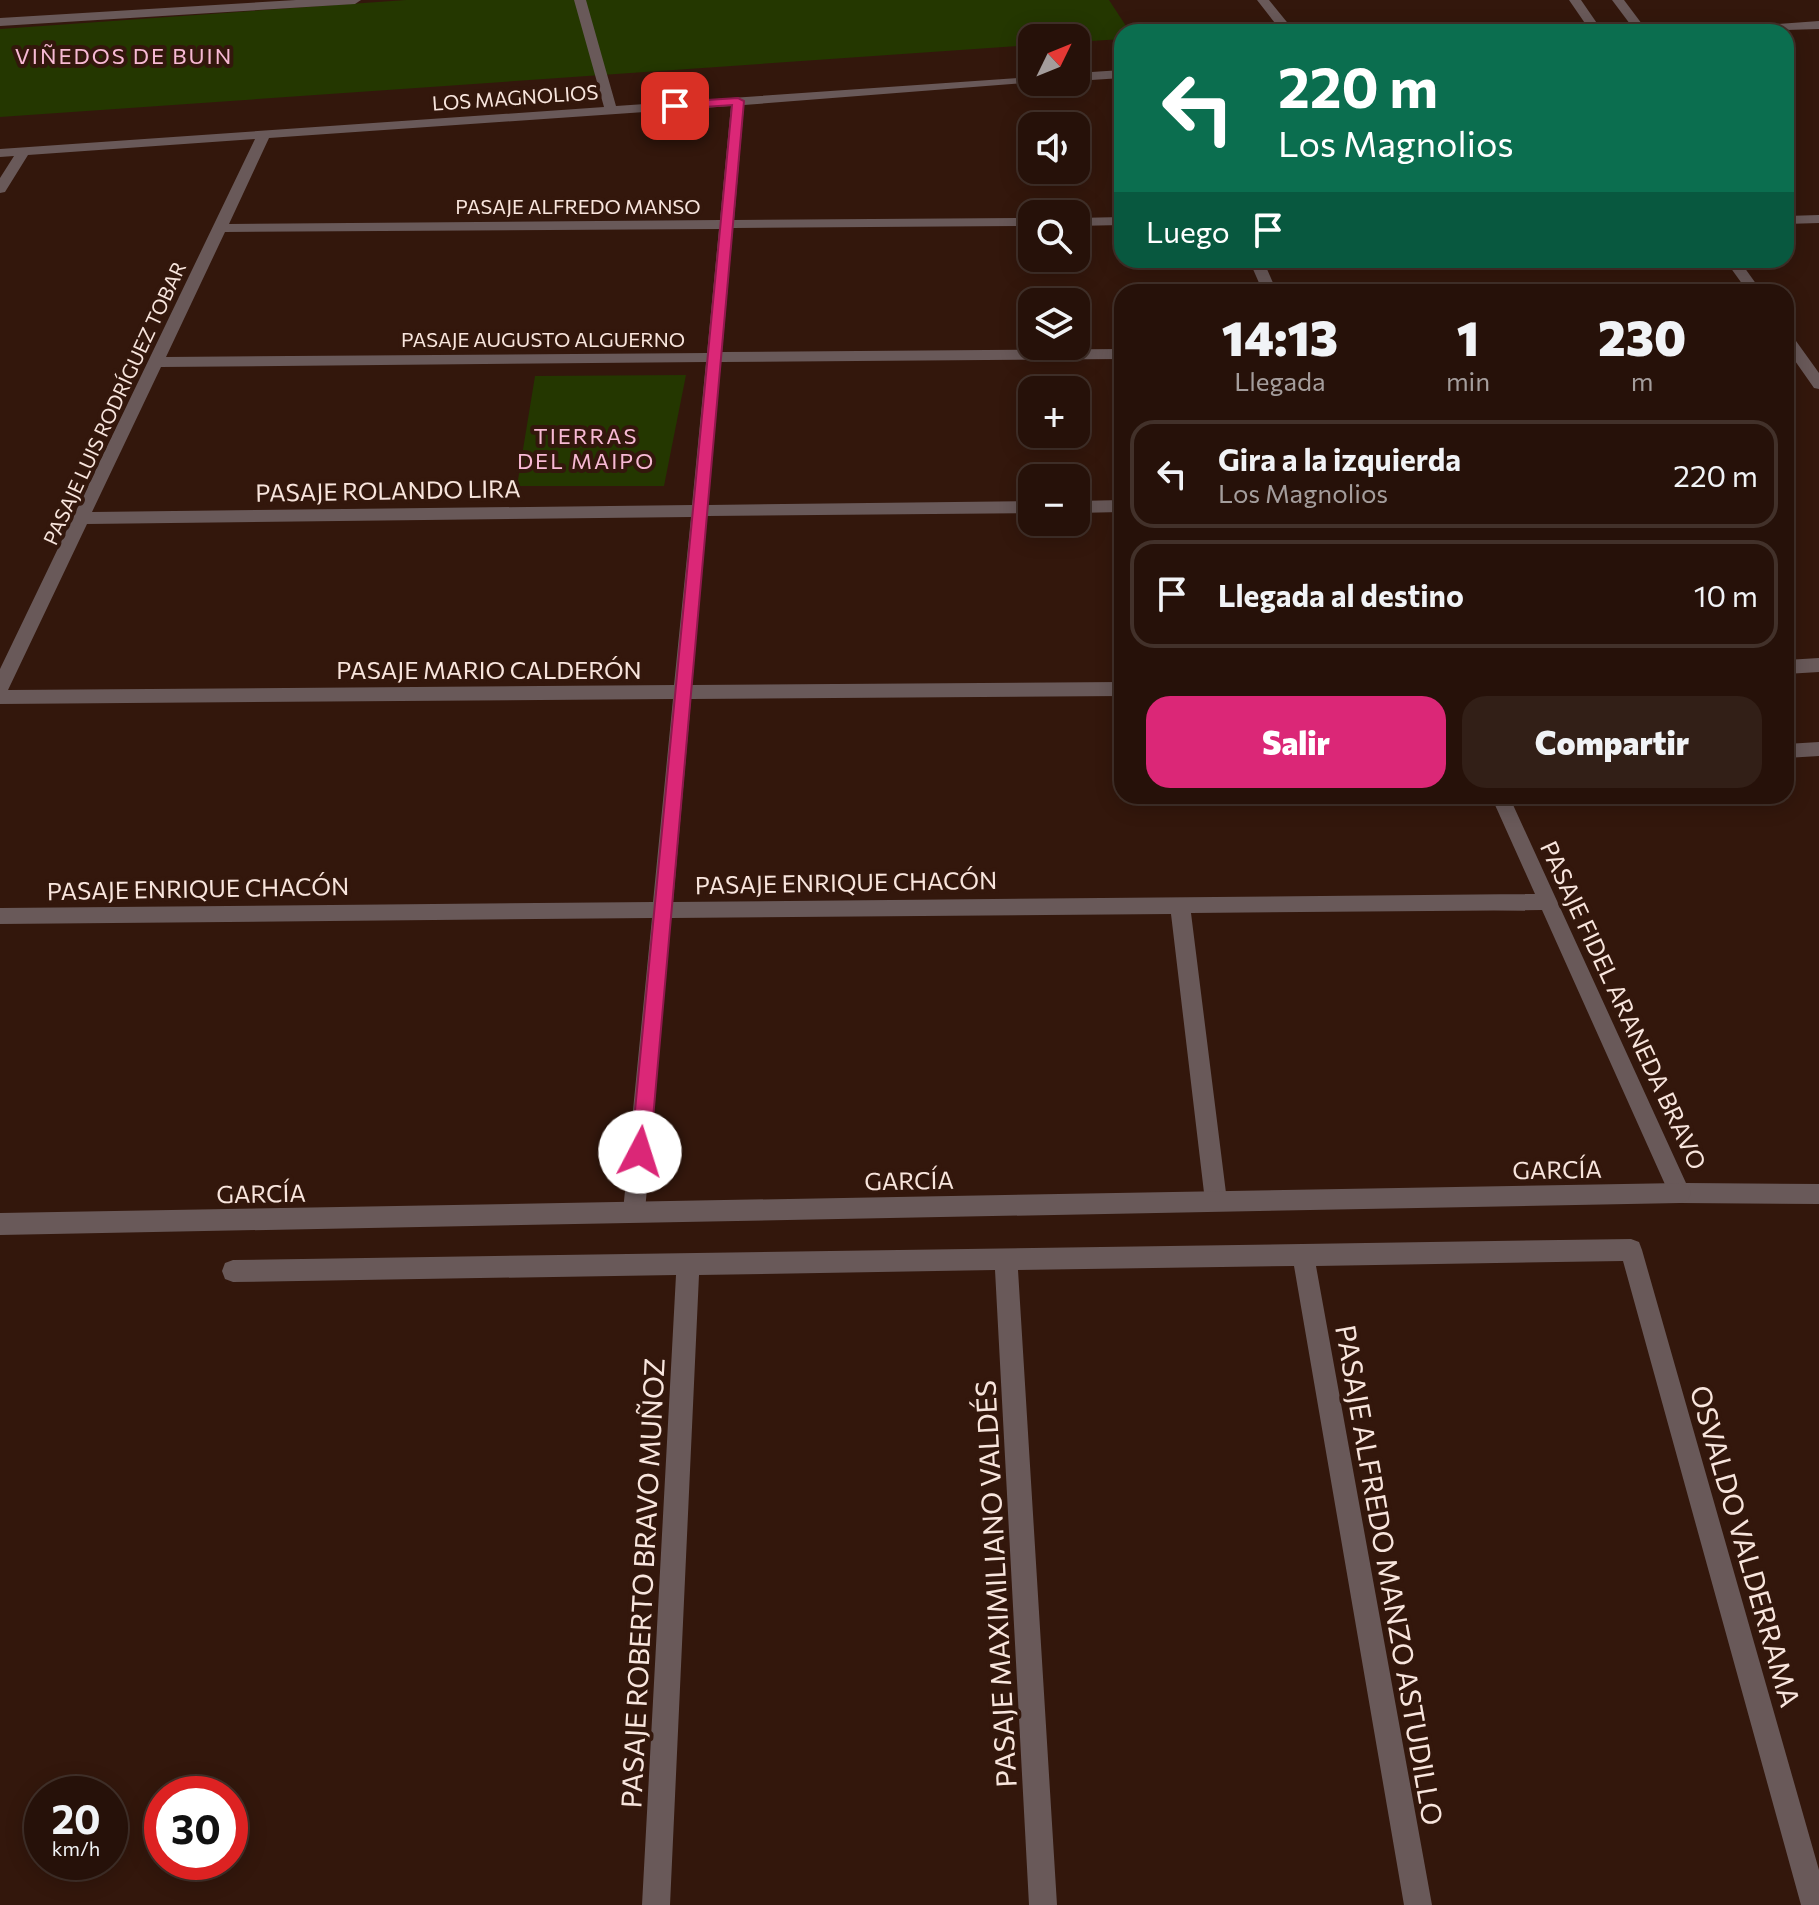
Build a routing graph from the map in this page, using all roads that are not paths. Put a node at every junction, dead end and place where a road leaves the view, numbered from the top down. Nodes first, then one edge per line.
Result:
1 (355, 0) edge
2 (580, 0) edge
3 (1263, 0) edge
4 (1575, 0) edge
5 (1618, 0) edge
6 (0, 22) edge
7 (1282, 24) edge
8 (1592, 24) edge
9 (1636, 24) edge
10 (1819, 25) edge
11 (1794, 27) edge
12 (1114, 75) edge
13 (1090, 76) edge
14 (1018, 82) edge
15 (738, 101) junction
16 (611, 110) junction
17 (264, 135) junction
18 (23, 152) junction
19 (0, 153) edge
20 (0, 189) edge
21 (1819, 219) edge
22 (1794, 220) edge
23 (1114, 221) edge
24 (1018, 222) edge
25 (1090, 222) edge
26 (727, 226) junction
27 (219, 228) junction
28 (1794, 348) edge
29 (1114, 354) edge
30 (714, 357) junction
31 (156, 362) junction
32 (1819, 384) edge
33 (1114, 506) edge
34 (1018, 507) edge
35 (1090, 507) edge
36 (700, 511) junction
37 (81, 518) junction
38 (1819, 665) edge
39 (1794, 667) edge
40 (0, 688) edge
41 (1114, 689) edge
42 (683, 692) junction
43 (0, 697) edge
44 (1819, 749) edge
45 (1794, 751) edge
46 (1504, 804) edge
47 (1548, 902) junction
48 (1180, 905) junction
49 (663, 910) junction
50 (0, 916) edge
51 (1680, 1193) junction
52 (1819, 1194) edge
53 (1216, 1201) junction
54 (634, 1211) junction
55 (0, 1224) edge
56 (1303, 1255) junction
57 (1006, 1260) junction
58 (688, 1264) junction
59 (233, 1271) dead end
60 (656, 1905) edge
61 (1043, 1905) edge
62 (1418, 1905) edge
63 (1815, 1905) edge

1 - 6 street
2 - 16 street
3 - 7 street
4 - 8 street
5 - 9 street
10 - 11 street
12 - 13 street
14 - 15 street, LOS MAGNOLIOS
15 - 16 street, LOS MAGNOLIOS
15 - 26 street
16 - 17 street, LOS MAGNOLIOS
17 - 18 street, LOS MAGNOLIOS
17 - 27 street, PASAJE LUIS RODRÍGUEZ TOBAR
18 - 19 street, LOS MAGNOLIOS
18 - 20 street
21 - 22 street
23 - 25 street
24 - 26 street, PASAJE ALFREDO MANSO
26 - 27 street, PASAJE ALFREDO MANSO
26 - 30 street
27 - 31 street, PASAJE LUIS RODRÍGUEZ TOBAR
28 - 32 street
29 - 30 street, PASAJE AUGUSTO ALGUERNO
30 - 31 street, PASAJE AUGUSTO ALGUERNO
30 - 36 street
31 - 37 street, PASAJE LUIS RODRÍGUEZ TOBAR
33 - 35 street
34 - 36 street, PASAJE ROLANDO LIRA
36 - 37 street, PASAJE ROLANDO LIRA
36 - 42 street
37 - 40 street, PASAJE LUIS RODRÍGUEZ TOBAR
38 - 39 street
41 - 42 street, PASAJE MARIO CALDERÓN
42 - 43 street, PASAJE MARIO CALDERÓN
42 - 49 street
44 - 45 street
46 - 47 street, PASAJE FIDEL ARANEDA BRAVO
47 - 48 street, PASAJE ENRIQUE CHACÓN
47 - 51 street, PASAJE FIDEL ARANEDA BRAVO
48 - 49 street, PASAJE ENRIQUE CHACÓN
48 - 53 street
49 - 50 street, PASAJE ENRIQUE CHACÓN
49 - 54 street
51 - 52 street, GARCÍA
51 - 53 street, GARCÍA
53 - 54 street, GARCÍA
54 - 55 street, GARCÍA
56 - 57 street
56 - 62 street, PASAJE ALFREDO MANZO ASTUDILLO
56 - 63 street, OSVALDO VALDERRAMA
57 - 58 street
57 - 61 street, PASAJE MAXIMILIANO VALDÉS
58 - 59 street
58 - 60 street, PASAJE ROBERTO BRAVO MUÑOZ

